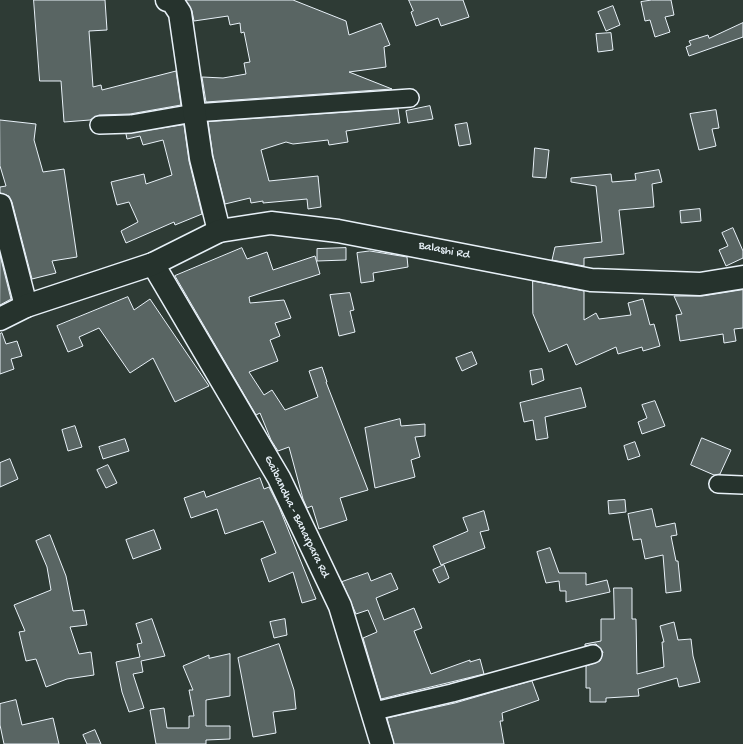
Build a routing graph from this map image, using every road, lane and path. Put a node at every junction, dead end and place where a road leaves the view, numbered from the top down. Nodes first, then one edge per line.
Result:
1 (167, 0) edge
2 (410, 98) dead end
3 (194, 113) junction
4 (99, 125) dead end
5 (0, 205) edge
6 (219, 231) junction
7 (152, 264) junction
8 (743, 277) edge
9 (26, 306) junction
10 (0, 319) edge
11 (718, 484) dead end
12 (743, 485) edge
13 (593, 654) dead end
14 (371, 707) junction
15 (382, 744) edge

1 - 3 main road
2 - 3 street
3 - 4 street
3 - 6 main road
5 - 9 main road
6 - 7 main road, Balashi Rd
6 - 8 main road, Balashi Rd
7 - 9 main road, Balashi Rd
7 - 14 main road, Gaibandha - Banarpara Rd
9 - 10 main road, Balashi Rd
11 - 12 street
13 - 14 street
14 - 15 main road, Gaibandha - Banarpara Rd

